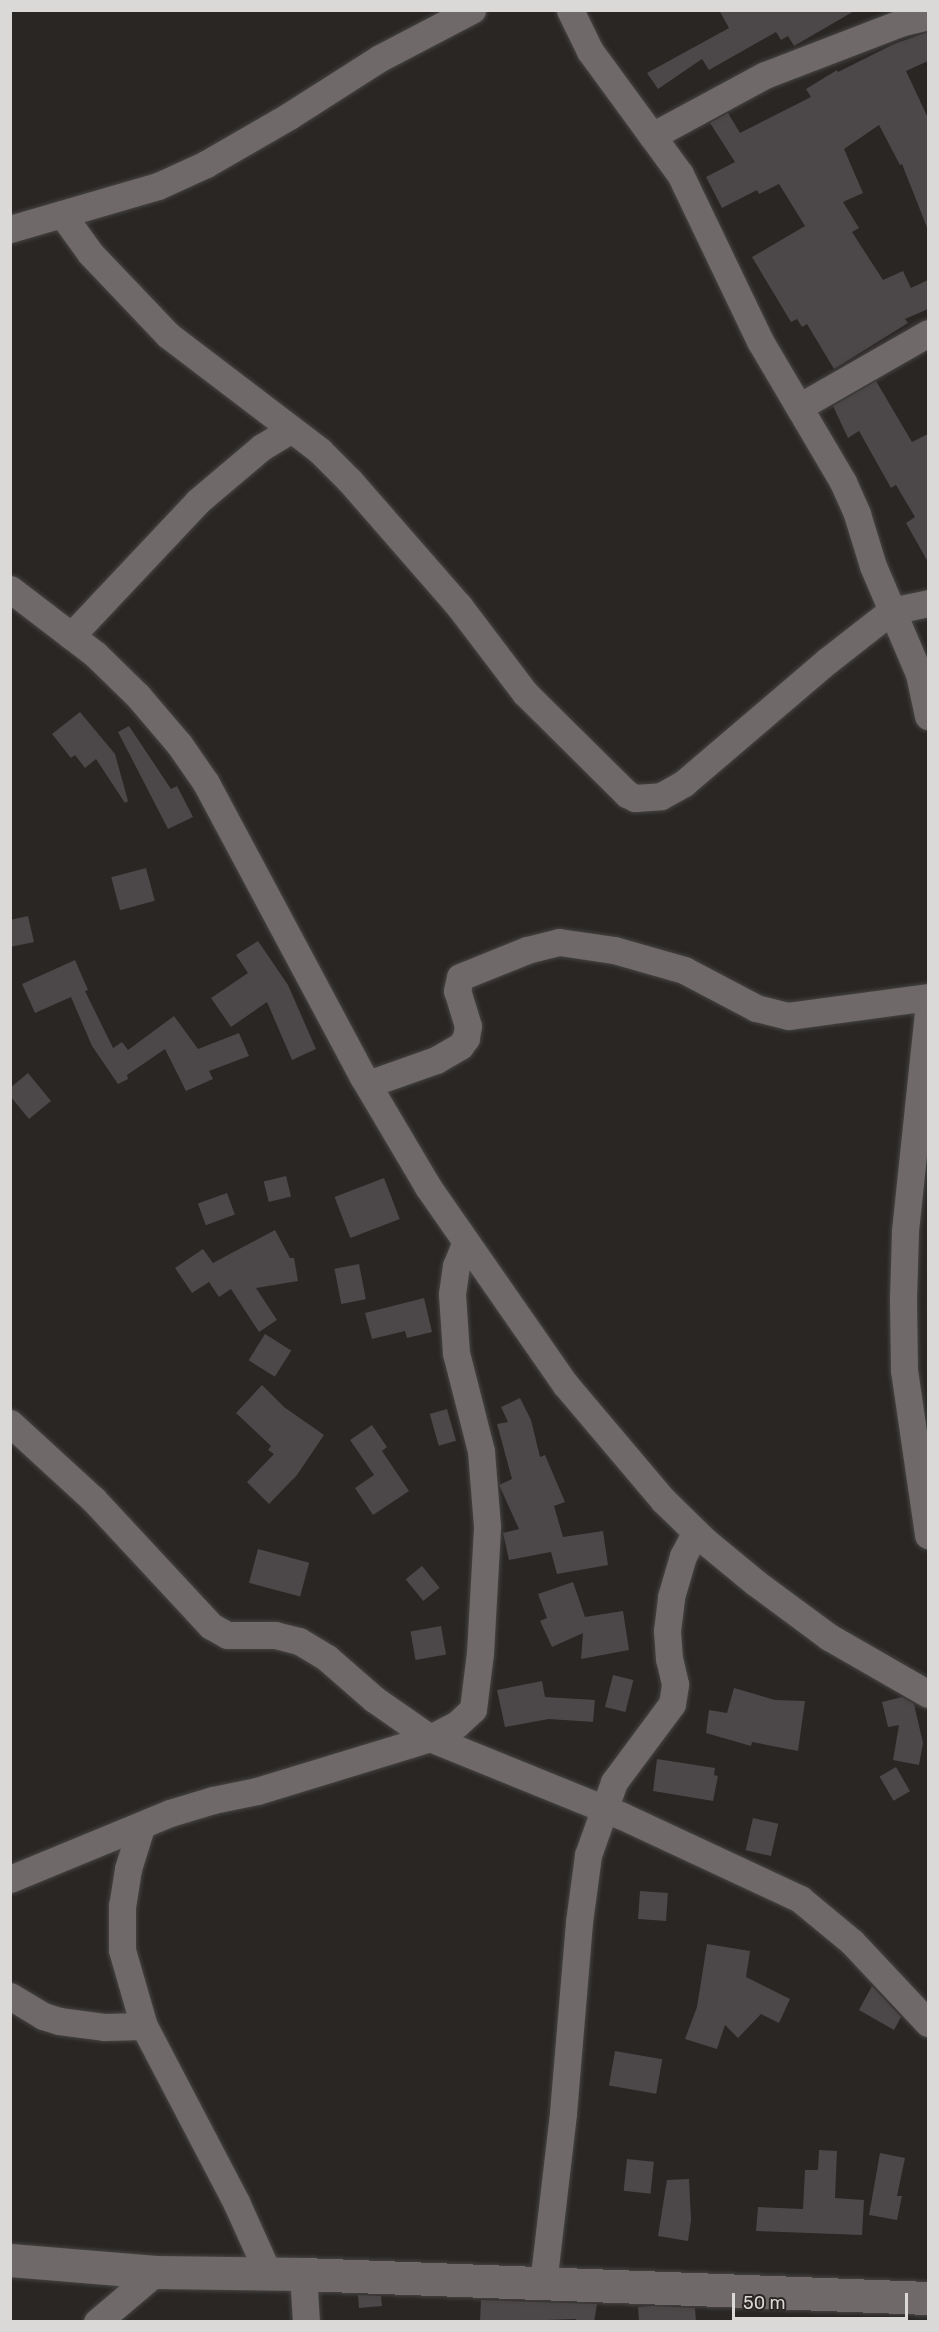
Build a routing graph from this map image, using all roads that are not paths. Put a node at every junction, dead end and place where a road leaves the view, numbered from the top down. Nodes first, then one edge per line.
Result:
1 (472, 10) edge
2 (570, 10) edge
3 (928, 16) edge
4 (652, 136) junction
5 (62, 214) junction
6 (10, 229) edge
7 (928, 333) edge
8 (800, 407) junction
9 (290, 430) junction
10 (10, 589) edge
11 (928, 603) edge
12 (891, 611) junction
13 (71, 636) junction
14 (927, 705) edge
15 (928, 997) edge
16 (928, 1012) edge
17 (368, 1084) junction
18 (465, 1244) junction
19 (10, 1423) edge
20 (696, 1532) junction
21 (928, 1535) edge
22 (928, 1694) edge
23 (430, 1738) junction
24 (603, 1810) junction
25 (141, 1827) junction
26 (10, 1879) edge
27 (10, 1996) edge
28 (928, 2023) edge
29 (144, 2026) junction
30 (10, 2260) edge
31 (156, 2272) junction
32 (268, 2273) junction
33 (303, 2274) junction
34 (543, 2284) junction
35 (928, 2298) edge
36 (96, 2322) edge
37 (306, 2322) edge

1 - 5 street
2 - 4 street
3 - 4 street
4 - 8 street
5 - 6 street
5 - 9 street
7 - 8 street
8 - 12 street
9 - 12 street
9 - 13 street
10 - 13 street
11 - 12 street
12 - 14 street
13 - 17 street
15 - 17 street
16 - 21 street
17 - 18 street
18 - 20 street
18 - 23 street
19 - 23 street
20 - 22 street
20 - 24 street
23 - 24 street
23 - 25 street
24 - 28 street
24 - 34 street
25 - 26 street
25 - 29 street
27 - 29 street
29 - 32 street
30 - 31 street
31 - 32 street
31 - 36 street
32 - 33 street
33 - 34 street
33 - 37 street
34 - 35 street

